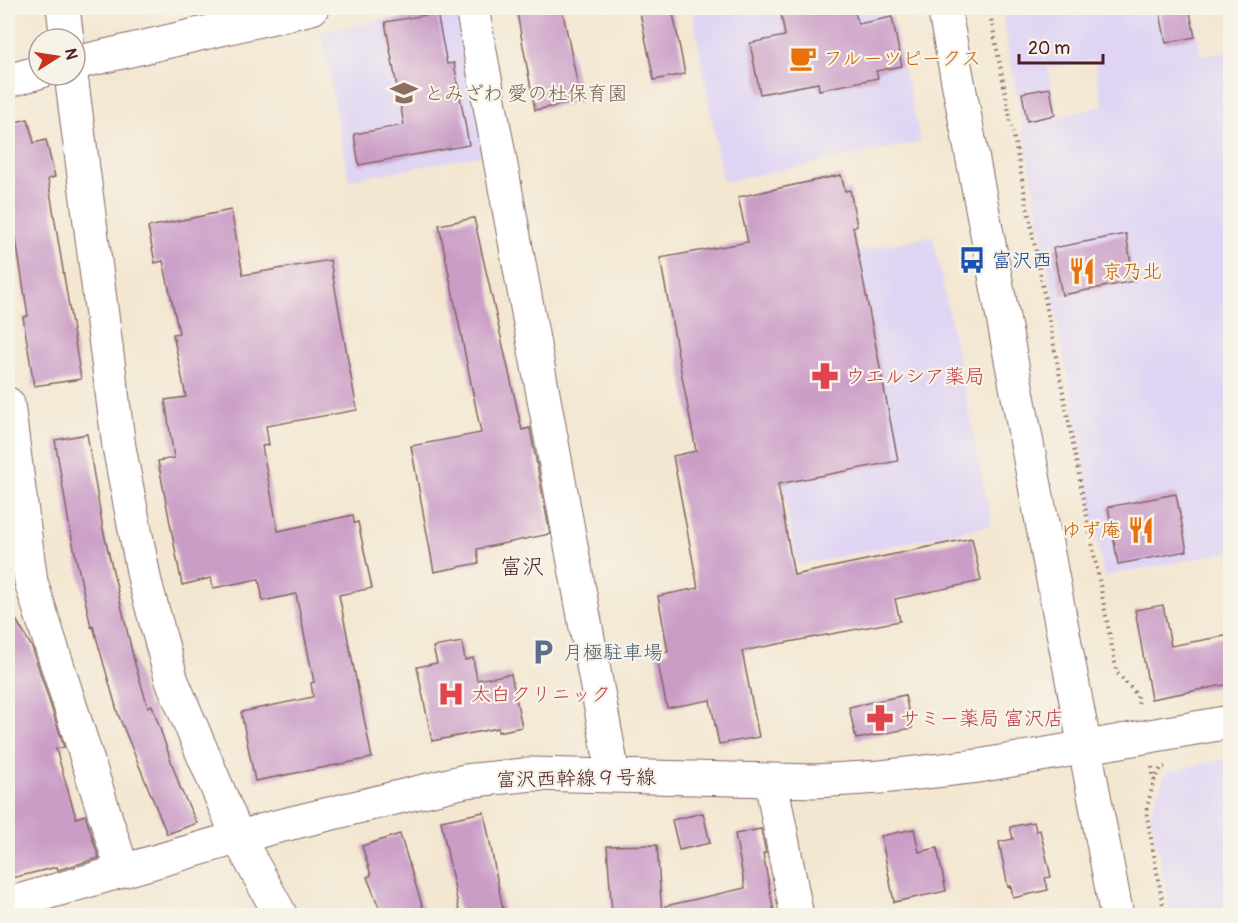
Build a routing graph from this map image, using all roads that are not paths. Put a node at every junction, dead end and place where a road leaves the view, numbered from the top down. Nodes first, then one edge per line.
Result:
1 (63, 8) edge
2 (312, 8) edge
3 (472, 8) edge
4 (944, 8) edge
5 (232, 16) edge
6 (65, 27) edge
7 (87, 59) edge
8 (27, 75) edge
9 (8, 81) edge
10 (73, 87) edge
11 (8, 405) edge
12 (19, 584) edge
13 (1230, 722) edge
14 (1086, 747) junction
15 (613, 774) junction
16 (771, 781) junction
17 (238, 837) junction
18 (122, 870) junction
19 (8, 904) edge
20 (281, 915) edge
21 (797, 915) edge
22 (1117, 915) edge

1 - 6 street
2 - 5 street
3 - 15 street
4 - 14 street
5 - 7 street
8 - 9 street
10 - 17 street
11 - 12 street
12 - 18 street
13 - 14 street, 富沢西幹線９号線
14 - 16 street, 富沢西幹線９号線
14 - 22 street
15 - 16 street, 富沢西幹線９号線
15 - 17 street, 富沢西幹線９号線
16 - 21 street
17 - 18 street, 富沢西幹線９号線
17 - 20 street
18 - 19 street, 富沢西幹線９号線

